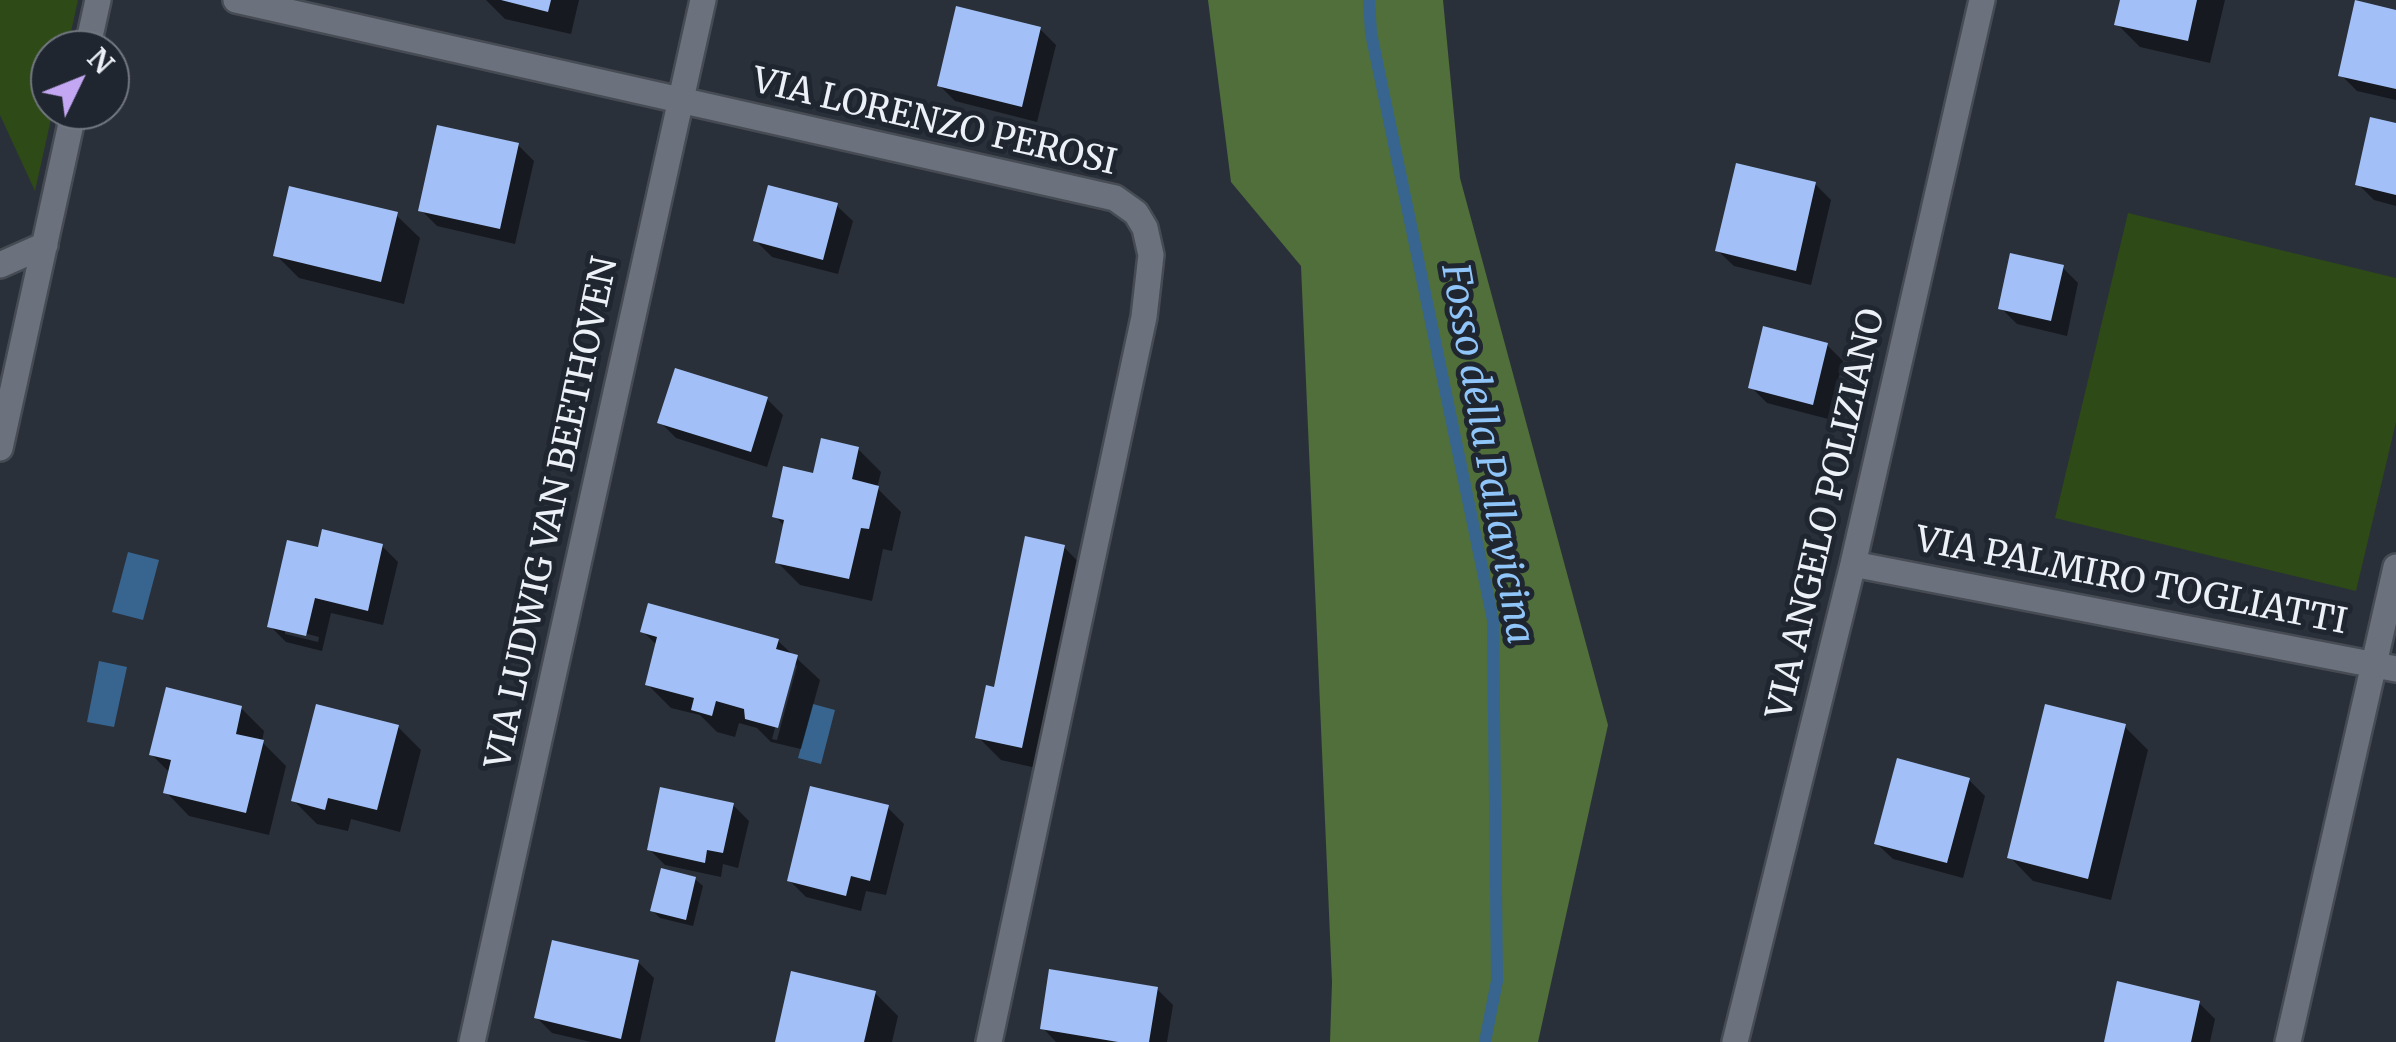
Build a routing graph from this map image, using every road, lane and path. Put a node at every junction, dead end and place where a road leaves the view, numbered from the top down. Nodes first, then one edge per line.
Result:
1 (98, 0) edge
2 (236, 0) edge
3 (703, 0) edge
4 (1982, 0) edge
5 (92, 30) edge
6 (680, 100) junction
7 (70, 130) edge
8 (45, 245) junction
9 (0, 265) edge
10 (0, 448) edge
11 (1854, 564) junction
12 (2396, 567) edge
13 (2385, 667) edge
14 (472, 1042) edge
15 (988, 1042) edge
16 (1734, 1042) edge
17 (2288, 1042) edge

1 - 5 street
2 - 6 street, VIA LORENZO PEROSI
3 - 6 street, VIA LUDWIG VAN BEETHOVEN
4 - 11 street, VIA ANGELO POLIZIANO
6 - 14 street, VIA LUDWIG VAN BEETHOVEN
6 - 15 street, VIA LORENZO PEROSI
7 - 8 street
8 - 9 street
8 - 10 street
11 - 13 street, VIA PALMIRO TOGLIATTI
11 - 16 street, VIA ANGELO POLIZIANO
12 - 13 street
13 - 17 street

